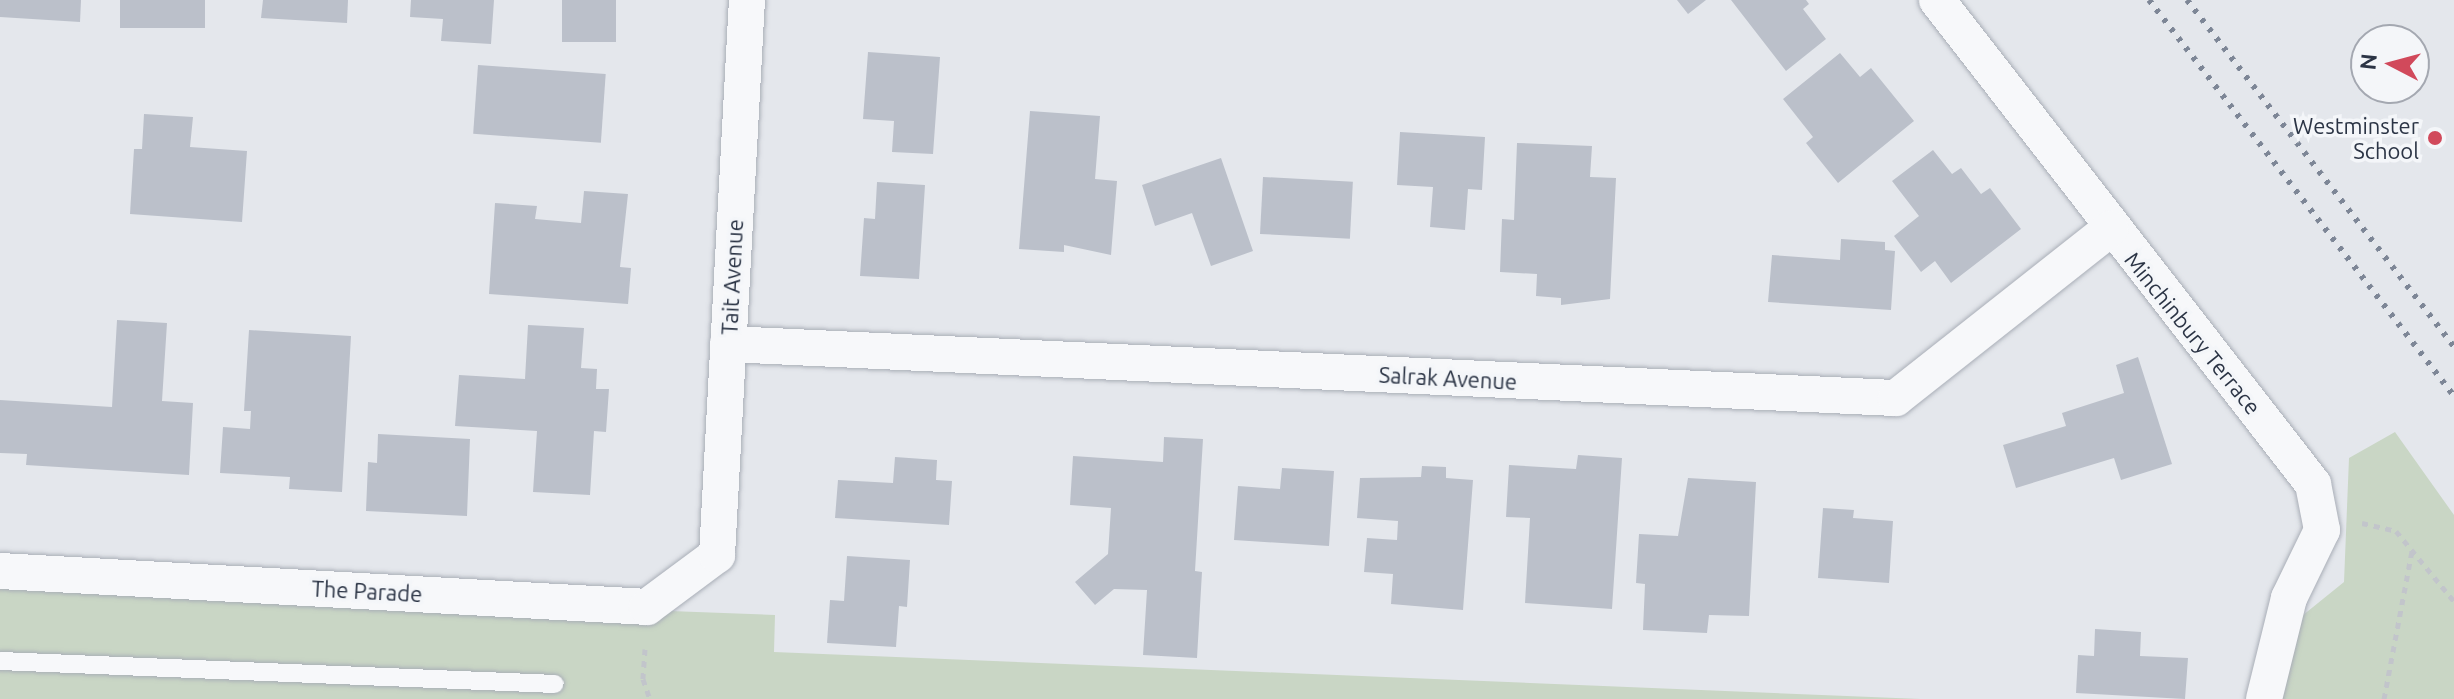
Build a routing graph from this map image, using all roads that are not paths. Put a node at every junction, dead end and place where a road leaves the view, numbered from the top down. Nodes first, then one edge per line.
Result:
1 (747, 0) edge
2 (1937, 0) edge
3 (2110, 229) junction
4 (728, 344) junction
5 (0, 571) edge
6 (647, 607) joint
7 (0, 661) edge
8 (555, 684) dead end
9 (463, 690) edge
10 (2264, 699) edge

1 - 4 street, Tait Avenue
2 - 3 street, Minchinbury Terrace
3 - 4 street, Salrak Avenue
3 - 10 street, Minchinbury Terrace
4 - 6 street, Tait Avenue
5 - 6 street, The Parade
7 - 9 lane
8 - 9 lane

